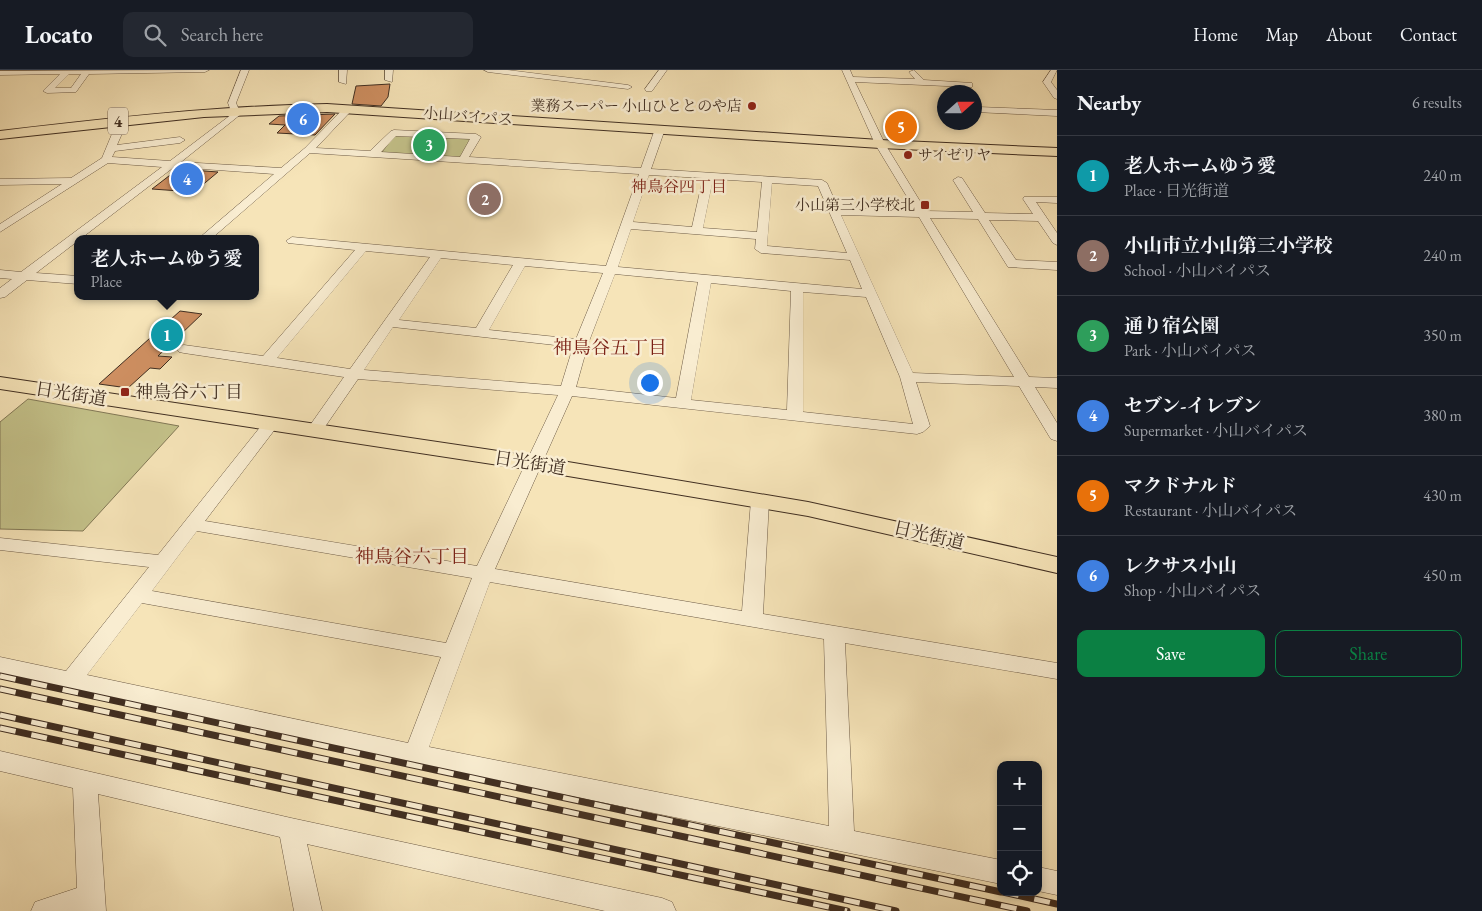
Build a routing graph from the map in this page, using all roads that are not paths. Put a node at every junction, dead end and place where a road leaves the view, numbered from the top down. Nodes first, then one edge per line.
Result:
1 (205, 70) edge
2 (246, 70) edge
3 (344, 70) edge
4 (389, 70) edge
5 (492, 70) edge
6 (663, 70) edge
7 (1055, 70) edge
8 (0, 73) edge
9 (66, 73) junction
10 (86, 73) junction
11 (848, 74) edge
12 (389, 80) dead end
13 (343, 82) dead end
14 (966, 82) dead end
15 (1047, 82) junction
16 (1057, 82) edge
17 (628, 87) dead end
18 (649, 89) dead end
19 (1057, 96) edge
20 (348, 109) junction
21 (236, 110) junction
22 (982, 110) edge
23 (1057, 113) edge
24 (117, 121) junction
25 (660, 129) junction
26 (0, 136) edge
27 (180, 140) dead end
28 (163, 143) junction
29 (880, 144) junction
30 (110, 149) junction
31 (308, 150) junction
32 (1057, 152) edge
33 (372, 155) junction
34 (106, 160) junction
35 (463, 160) junction
36 (139, 162) junction
37 (174, 164) junction
38 (282, 171) junction
39 (644, 172) junction
40 (709, 176) junction
41 (768, 180) junction
42 (958, 180) dead end
43 (0, 182) edge
44 (72, 182) junction
45 (1057, 200) edge
46 (835, 211) junction
47 (920, 214) junction
48 (982, 216) junction
49 (1041, 218) junction
50 (627, 225) junction
51 (0, 229) edge
52 (697, 231) junction
53 (79, 235) edge
54 (209, 235) edge
55 (763, 236) junction
56 (74, 239) edge
57 (292, 241) dead end
58 (1057, 241) edge
59 (364, 248) junction
60 (438, 254) junction
61 (854, 257) junction
62 (521, 262) junction
63 (1057, 266) edge
64 (612, 270) junction
65 (0, 274) edge
66 (24, 276) junction
67 (705, 279) junction
68 (74, 280) edge
69 (796, 287) junction
70 (0, 294) edge
71 (870, 294) junction
72 (390, 324) junction
73 (481, 332) junction
74 (581, 344) junction
75 (184, 349) dead end
76 (267, 361) junction
77 (353, 374) junction
78 (907, 376) junction
79 (1024, 381) junction
80 (0, 383) edge
81 (1057, 383) edge
82 (567, 391) junction
83 (683, 403) junction
84 (795, 414) junction
85 (271, 424) junction
86 (314, 431) junction
87 (1057, 436) edge
88 (532, 464) junction
89 (760, 501) junction
90 (194, 525) junction
91 (0, 544) edge
92 (163, 562) junction
93 (1057, 565) edge
94 (483, 574) junction
95 (137, 595) junction
96 (752, 619) junction
97 (834, 634) junction
98 (454, 652) junction
99 (0, 665) edge
100 (1057, 671) edge
101 (71, 680) junction
102 (415, 754) junction
103 (0, 761) edge
104 (85, 781) junction
105 (290, 829) junction
106 (842, 841) junction
107 (997, 871) edge
108 (1042, 880) edge
109 (1057, 883) edge
110 (91, 904) edge
111 (45, 911) edge
112 (308, 911) edge
113 (662, 911) edge

1 - 10 street
2 - 21 street
3 - 13 street
4 - 12 street
5 - 17 street
6 - 18 street
7 - 15 street
8 - 9 street
9 - 10 street
9 - 10 street
11 - 14 street
11 - 29 street
15 - 16 street
15 - 19 street
20 - 21 highway, 小山バイパス / 4
20 - 25 highway, 小山バイパス / 4
20 - 31 street
21 - 24 highway, 小山バイパス / 4
21 - 37 street
22 - 23 street
24 - 26 highway, 小山バイパス / 4
24 - 30 street
25 - 29 highway, 小山バイパス / 4
25 - 39 street
27 - 28 street
28 - 30 street
28 - 36 street
29 - 32 highway, 小山バイパス / 4
29 - 47 street
30 - 34 street
31 - 33 street
31 - 38 street
33 - 35 street
33 - 35 street
34 - 36 street
34 - 44 street
35 - 39 street
36 - 37 street
37 - 38 street
37 - 53 street
38 - 54 street
39 - 40 street
39 - 50 street
40 - 41 street
40 - 52 street
41 - 46 street
41 - 55 street
42 - 48 street
43 - 44 street
44 - 51 street
45 - 49 street
46 - 47 street
46 - 61 street
47 - 48 street
47 - 79 street
48 - 49 street
48 - 63 street
49 - 58 street
50 - 52 street
50 - 64 street
52 - 55 street
55 - 61 street
56 - 66 street
57 - 59 street
59 - 60 street
59 - 76 street
60 - 62 street
60 - 72 street
61 - 71 street
62 - 64 street
62 - 73 street
64 - 67 street
64 - 74 street
65 - 66 street
66 - 68 street
66 - 70 street
67 - 69 street
67 - 83 street
69 - 71 street
69 - 84 street
71 - 78 street
72 - 73 street
72 - 77 street
73 - 74 street
74 - 82 street
75 - 76 street
76 - 77 street
77 - 82 street
77 - 86 street
78 - 79 street
78 - 84 street
79 - 81 street
79 - 87 street
80 - 85 main road, 日光街道
82 - 83 street
82 - 88 street
83 - 84 street
85 - 86 main road, 日光街道
85 - 90 street
86 - 88 main road, 日光街道
88 - 89 main road, 日光街道
88 - 94 street
89 - 93 main road, 日光街道
89 - 96 street
90 - 92 street
90 - 94 street
91 - 92 street
92 - 95 street
94 - 96 street
94 - 98 street
95 - 98 street
95 - 101 street
96 - 97 street
97 - 100 street
97 - 106 street
98 - 102 street
99 - 101 street
101 - 102 street
102 - 106 street
103 - 104 street
104 - 105 street
104 - 110 street
105 - 112 street
105 - 113 street
106 - 107 street
108 - 109 street
110 - 111 street

